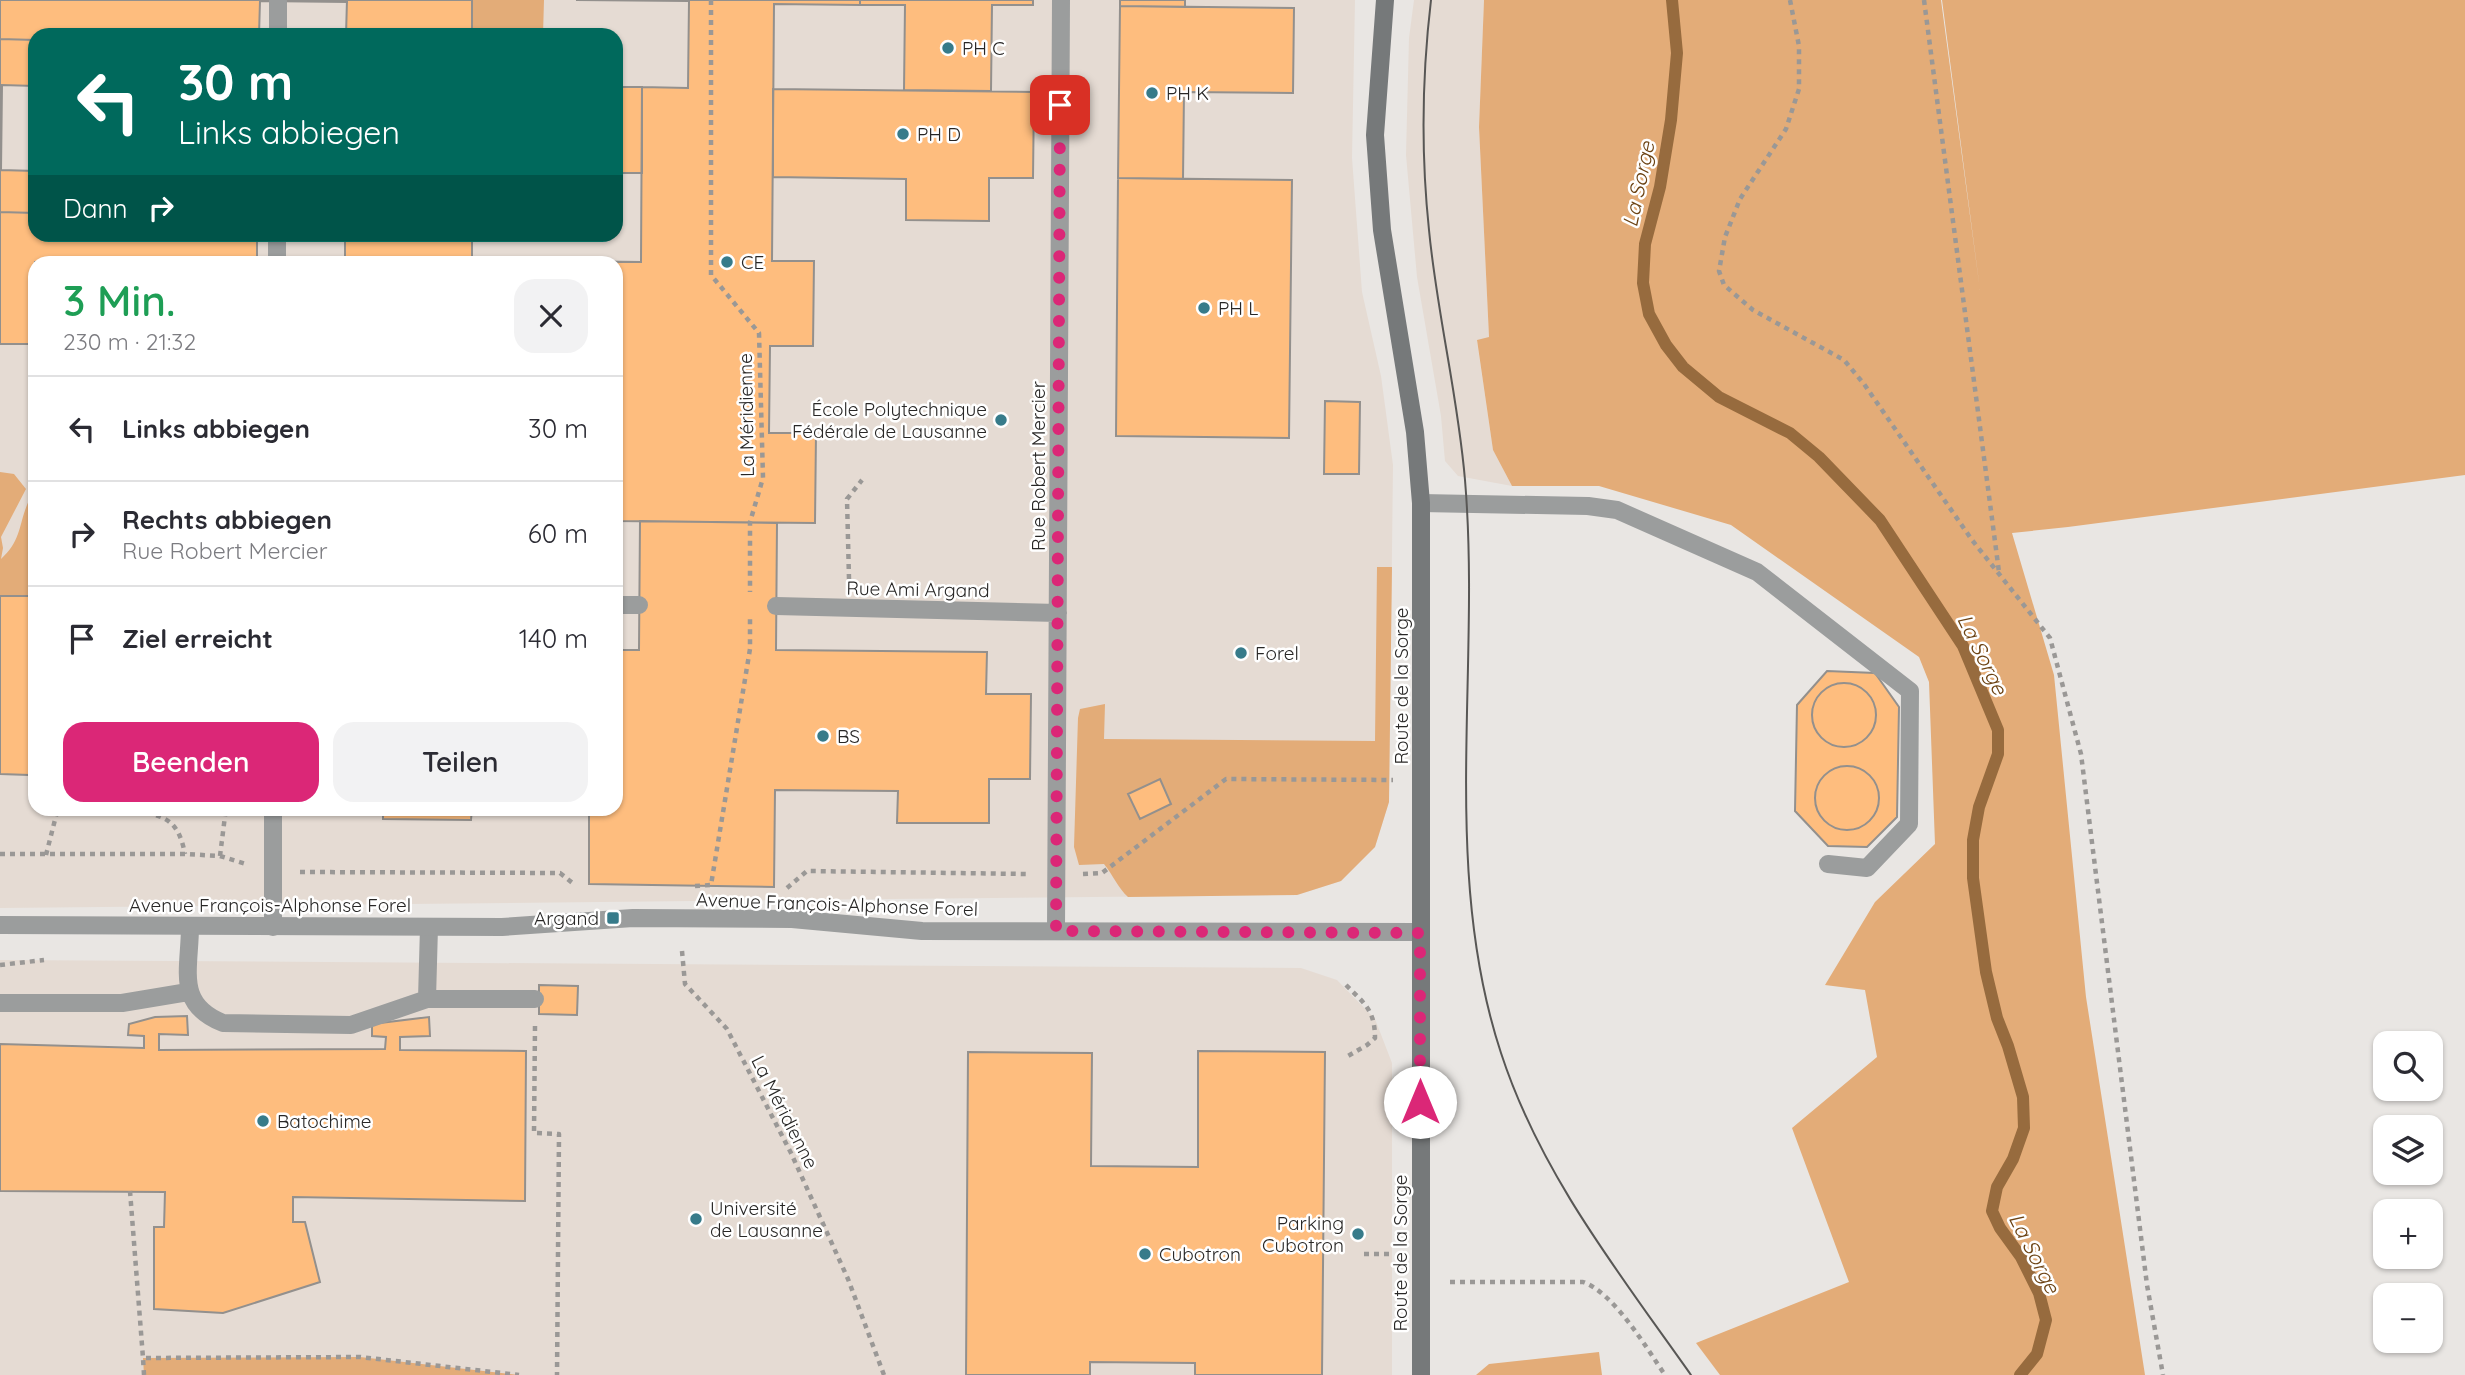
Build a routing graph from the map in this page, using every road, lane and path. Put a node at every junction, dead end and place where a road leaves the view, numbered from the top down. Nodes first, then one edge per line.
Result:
1 (711, 0) edge
2 (1060, 0) edge
3 (1385, 0) edge
4 (1790, 0) edge
5 (1924, 0) edge
6 (278, 2) dead end
7 (278, 28) edge
8 (862, 480) dead end
9 (1421, 503) junction
10 (1999, 573) junction
11 (750, 594) dead end
12 (623, 605) edge
13 (639, 605) dead end
14 (750, 606) dead end
15 (776, 606) dead end
16 (850, 608) junction
17 (1058, 613) junction
18 (1422, 780) junction
19 (56, 816) edge
20 (156, 816) edge
21 (225, 816) edge
22 (273, 816) edge
23 (0, 854) edge
24 (185, 854) junction
25 (46, 855) junction
26 (220, 856) junction
27 (1828, 864) dead end
28 (250, 866) dead end
29 (294, 872) dead end
30 (1030, 874) dead end
31 (1083, 874) dead end
32 (575, 885) dead end
33 (711, 885) dead end
34 (682, 887) dead end
35 (721, 888) dead end
36 (785, 889) dead end
37 (0, 925) edge
38 (190, 926) junction
39 (273, 927) junction
40 (429, 927) junction
41 (1056, 931) junction
42 (1420, 933) junction
43 (682, 951) dead end
44 (44, 960) dead end
45 (0, 965) edge
46 (1346, 985) dead end
47 (188, 992) junction
48 (427, 999) junction
49 (535, 999) dead end
50 (0, 1003) edge
51 (1348, 1056) dead end
52 (534, 1057) dead end
53 (130, 1191) dead end
54 (1421, 1281) junction
55 (143, 1358) junction
56 (144, 1375) edge
57 (519, 1375) edge
58 (557, 1375) edge
59 (884, 1375) edge
60 (1421, 1375) edge
61 (1665, 1375) edge
62 (2163, 1375) edge

1 - 11 path, La Méridienne
2 - 17 street, Rue Robert Mercier
3 - 9 street, Route de la Sorge
4 - 10 path
5 - 10 path
6 - 7 street
8 - 16 path
9 - 18 street, Route de la Sorge
9 - 27 street
10 - 62 path
12 - 13 street
14 - 33 path
15 - 16 street, Rue Ami Argand
16 - 17 street, Rue Ami Argand
17 - 41 street, Rue Robert Mercier
18 - 31 path
18 - 42 street, Route de la Sorge
19 - 25 path
20 - 24 path
21 - 26 path
22 - 39 street
23 - 25 path
24 - 25 path
24 - 26 path
26 - 28 path
29 - 32 path
30 - 36 path
34 - 35 path
37 - 38 street, Avenue François-Alphonse Forel
38 - 39 street, Avenue François-Alphonse Forel
38 - 47 street
39 - 40 street, Avenue François-Alphonse Forel
40 - 41 street, Avenue François-Alphonse Forel
40 - 48 street
41 - 42 street, Avenue François-Alphonse Forel
42 - 54 street, Route de la Sorge
43 - 59 path, La Méridienne
44 - 45 path
46 - 51 path
47 - 48 street
47 - 50 street
48 - 49 street
52 - 58 path
53 - 55 path
54 - 60 street, Route de la Sorge
54 - 61 path
55 - 56 path
55 - 57 path

